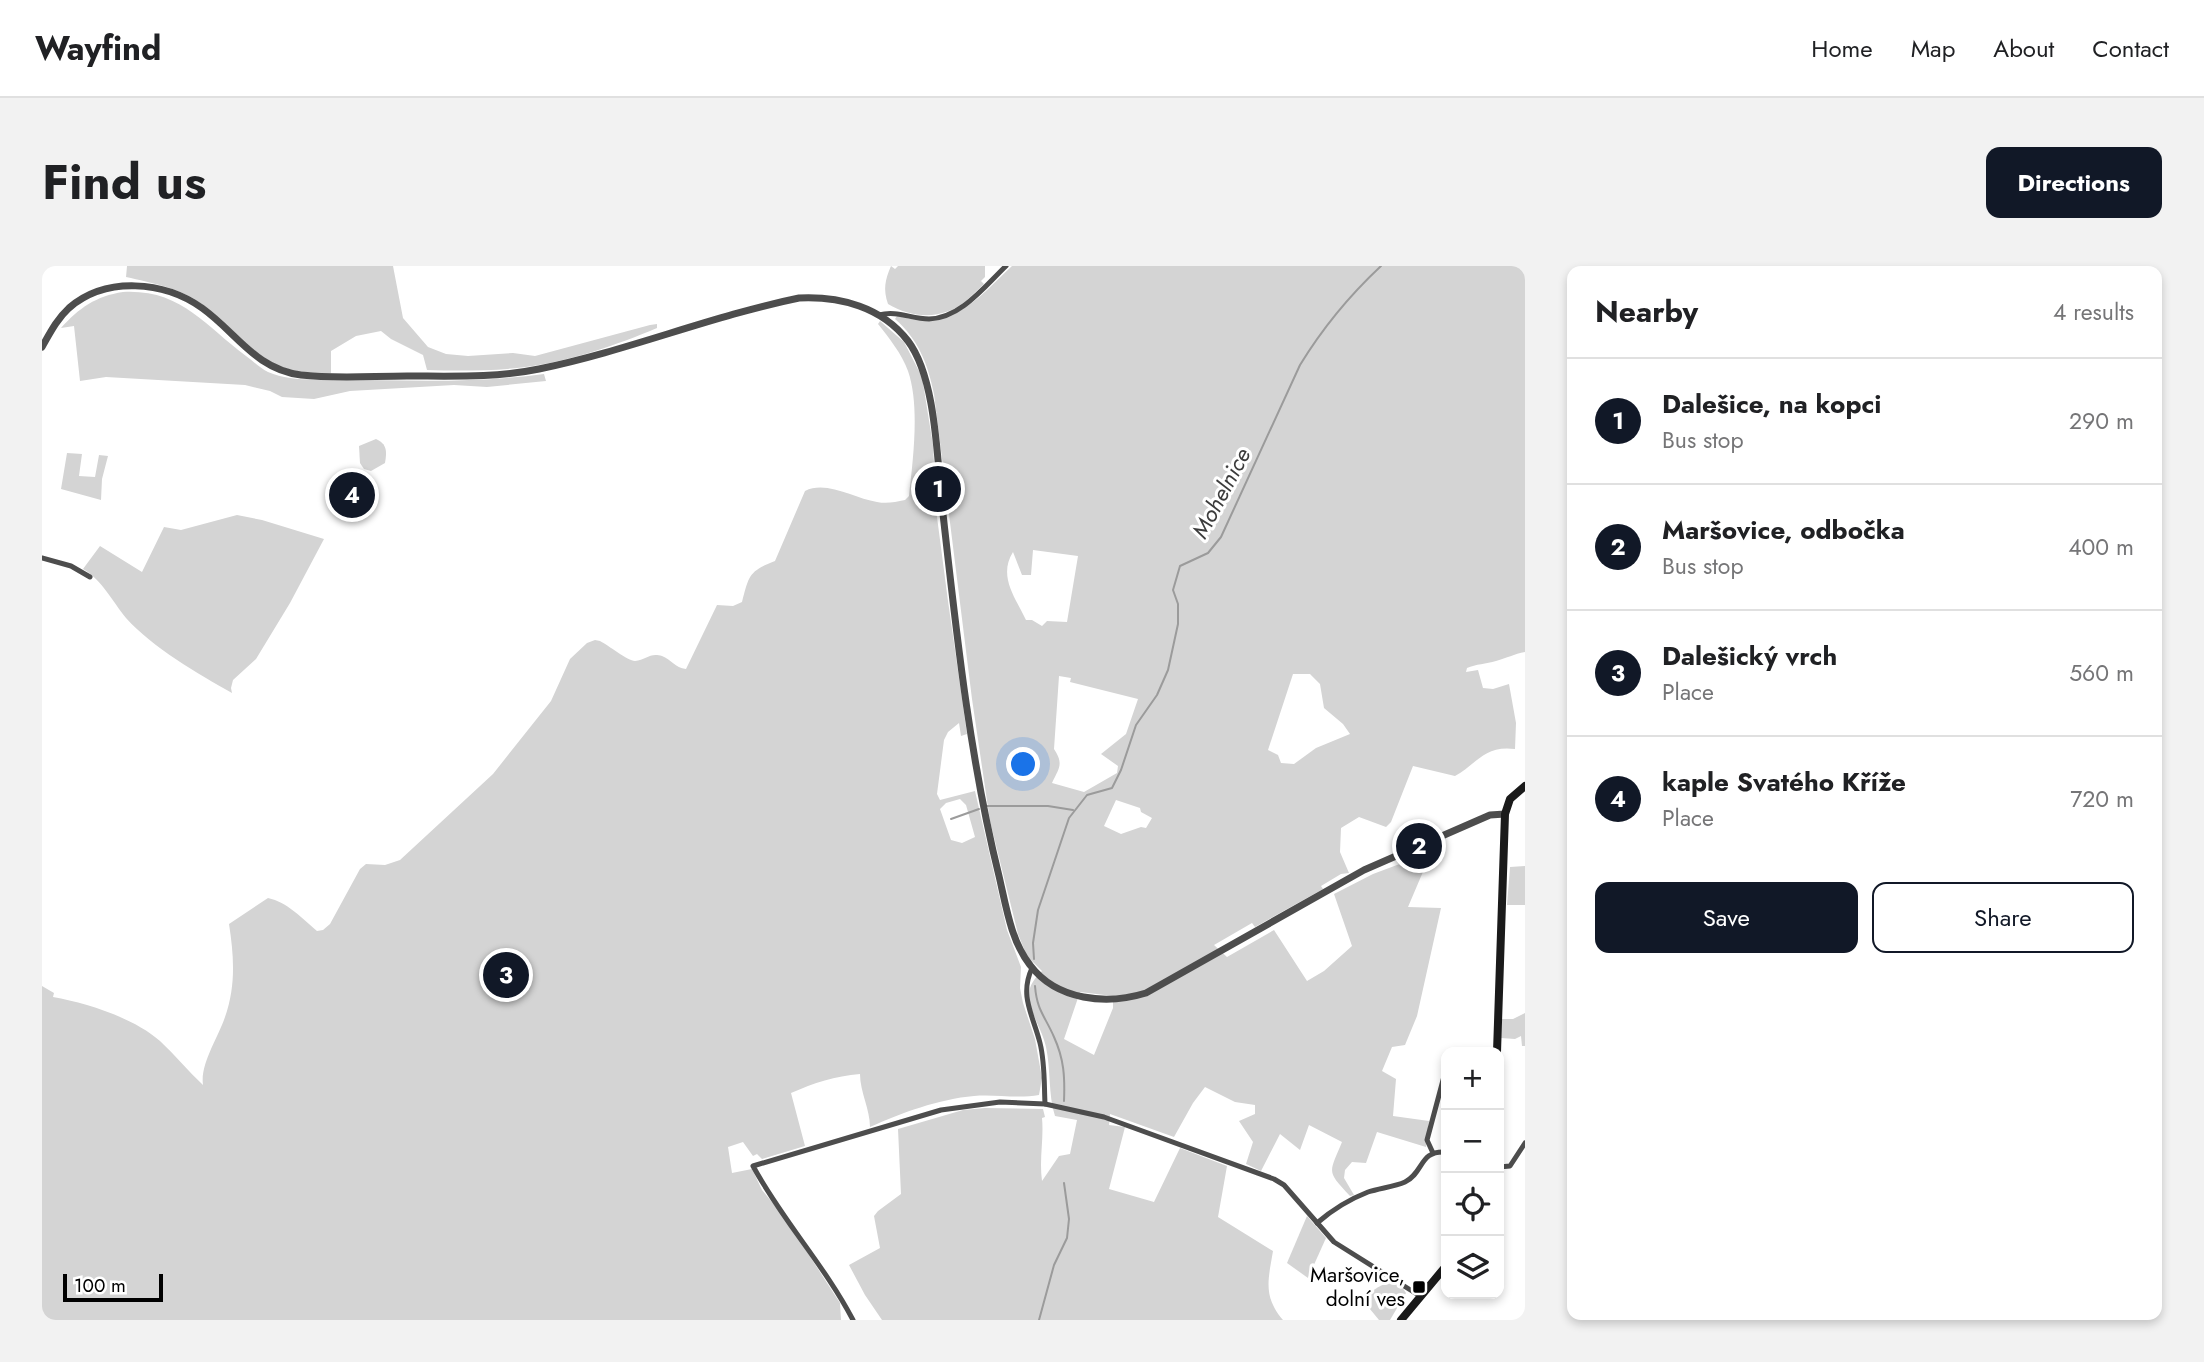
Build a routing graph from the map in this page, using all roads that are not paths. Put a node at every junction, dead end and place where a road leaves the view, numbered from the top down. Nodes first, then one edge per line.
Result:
1 (1006, 266) edge
2 (879, 315) junction
3 (42, 347) edge
4 (42, 558) edge
5 (90, 578) dead end
6 (1525, 786) edge
7 (1505, 814) junction
8 (1032, 968) junction
9 (1497, 1047) edge
10 (1441, 1088) edge
11 (1045, 1104) junction
12 (1525, 1143) edge
13 (1433, 1153) junction
14 (1441, 1153) edge
15 (1504, 1167) edge
16 (1317, 1223) junction
17 (1441, 1272) edge
18 (1420, 1296) junction
19 (853, 1320) edge
20 (1401, 1320) edge

1 - 2 street
2 - 3 street
2 - 8 street
4 - 5 street
6 - 7 main road
7 - 8 street
7 - 9 main road
8 - 11 street
10 - 13 street
11 - 16 street
11 - 19 street
12 - 15 street
13 - 14 street
13 - 16 street
16 - 18 street
17 - 18 main road
18 - 20 main road

